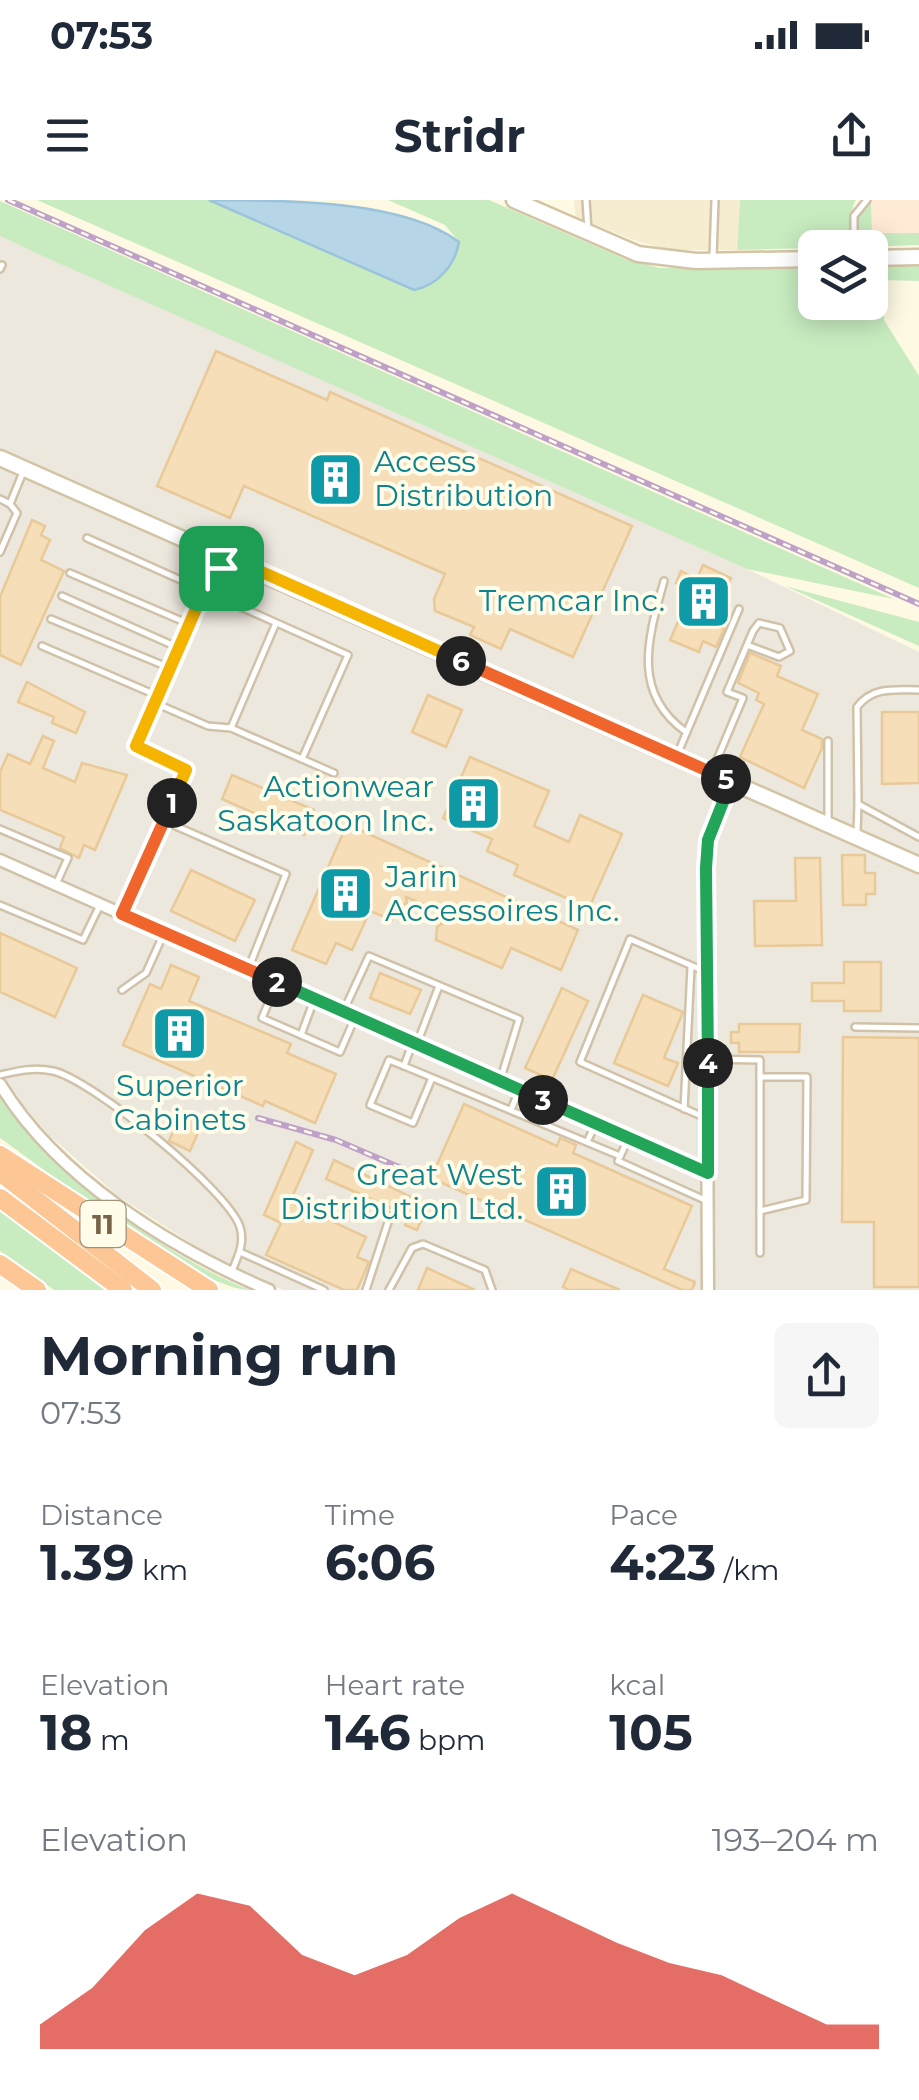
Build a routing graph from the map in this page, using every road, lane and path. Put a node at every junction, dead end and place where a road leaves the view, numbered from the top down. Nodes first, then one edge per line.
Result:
1 (514, 200) edge
2 (586, 200) edge
3 (715, 200) edge
4 (867, 200) edge
5 (854, 230) edge
6 (588, 234) junction
7 (919, 257) edge
8 (888, 258) edge
9 (798, 259) edge
10 (712, 260) junction
11 (0, 458) edge
12 (24, 469) junction
13 (0, 499) edge
14 (10, 504) junction
15 (87, 538) dead end
16 (0, 552) edge
17 (226, 556) junction
18 (70, 574) dead end
19 (664, 581) dead end
20 (212, 593) junction
21 (62, 596) dead end
22 (739, 609) dead end
23 (51, 619) dead end
24 (276, 623) junction
25 (189, 624) junction
26 (747, 645) junction
27 (42, 646) dead end
28 (179, 648) junction
29 (170, 668) junction
30 (919, 690) edge
31 (158, 696) junction
32 (154, 704) junction
33 (231, 728) junction
34 (686, 732) junction
35 (828, 741) dead end
36 (676, 758) junction
37 (302, 759) junction
38 (712, 772) junction
39 (334, 773) dead end
40 (731, 782) junction
41 (858, 804) junction
42 (164, 821) junction
43 (827, 824) junction
44 (0, 828) edge
45 (857, 837) junction
46 (919, 838) edge
47 (0, 860) edge
48 (919, 865) edge
49 (56, 885) junction
50 (0, 905) edge
51 (100, 905) junction
52 (122, 914) junction
53 (164, 933) junction
54 (691, 965) junction
55 (248, 970) junction
56 (707, 972) junction
57 (277, 982) junction
58 (440, 986) junction
59 (122, 990) dead end
60 (314, 999) junction
61 (343, 1012) junction
62 (355, 1017) junction
63 (854, 1028) dead end
64 (919, 1028) edge
65 (301, 1035) junction
66 (415, 1043) junction
67 (708, 1059) junction
68 (404, 1066) junction
69 (0, 1075) edge
70 (432, 1078) junction
71 (760, 1078) junction
72 (500, 1081) junction
73 (0, 1084) edge
74 (519, 1090) junction
75 (684, 1109) junction
76 (511, 1110) junction
77 (708, 1119) junction
78 (596, 1124) junction
79 (629, 1138) junction
80 (586, 1142) junction
81 (0, 1155) edge
82 (620, 1156) junction
83 (0, 1172) edge
84 (708, 1173) junction
85 (0, 1198) edge
86 (708, 1201) junction
87 (760, 1211) junction
88 (390, 1216) dead end
89 (240, 1252) junction
90 (760, 1252) dead end
91 (0, 1264) edge
92 (230, 1274) junction
93 (37, 1290) edge
94 (122, 1290) edge
95 (152, 1290) edge
96 (209, 1290) edge
97 (270, 1290) edge
98 (324, 1290) edge
99 (366, 1290) edge
100 (389, 1290) edge
101 (492, 1290) edge
102 (708, 1290) edge

1 - 6 street
2 - 6 lane
3 - 10 lane
4 - 5 lane
6 - 10 street
7 - 8 street
9 - 10 street
11 - 12 street
12 - 14 lane
12 - 17 street
13 - 14 lane
14 - 16 lane
15 - 20 lane
17 - 20 lane
17 - 36 street
18 - 25 lane
19 - 34 lane
20 - 24 lane
20 - 25 lane
21 - 28 lane
22 - 34 lane
23 - 29 lane
24 - 33 lane
24 - 37 lane
25 - 28 lane
26 - 26 lane
26 - 38 lane
27 - 31 lane
28 - 29 lane
29 - 31 lane
30 - 41 lane
31 - 32 lane
32 - 33 lane
32 - 42 lane
33 - 37 lane
34 - 36 lane
35 - 43 lane
36 - 38 street
37 - 39 lane
38 - 40 street
40 - 43 street
40 - 56 street
41 - 45 lane
41 - 46 lane
42 - 52 lane
42 - 55 lane
43 - 45 street
44 - 49 lane
45 - 48 street
47 - 49 street
49 - 51 street
50 - 51 lane
51 - 52 street
52 - 53 street
53 - 55 street
53 - 59 lane
54 - 56 lane
54 - 75 lane
54 - 75 lane
55 - 57 street
56 - 67 street
57 - 60 street
57 - 65 lane
58 - 61 lane
58 - 66 lane
58 - 72 lane
60 - 61 street
60 - 65 lane
61 - 62 street
62 - 65 lane
62 - 66 street
63 - 64 lane
66 - 68 lane
66 - 72 street
67 - 71 lane
67 - 77 street
68 - 70 lane
68 - 70 lane
69 - 89 lane
70 - 76 lane
71 - 87 lane
71 - 87 lane
72 - 74 street
73 - 92 street
74 - 76 lane
74 - 78 street
75 - 77 lane
76 - 80 lane
77 - 84 street
78 - 79 street
78 - 80 lane
79 - 82 lane
79 - 84 street
80 - 82 lane
81 - 96 highway, 11
82 - 86 lane
83 - 95 highway, 11
84 - 86 street
85 - 94 highway, 11
86 - 102 street
87 - 90 lane
88 - 99 lane
89 - 92 lane
89 - 98 lane
91 - 93 highway
92 - 97 street
100 - 101 lane

